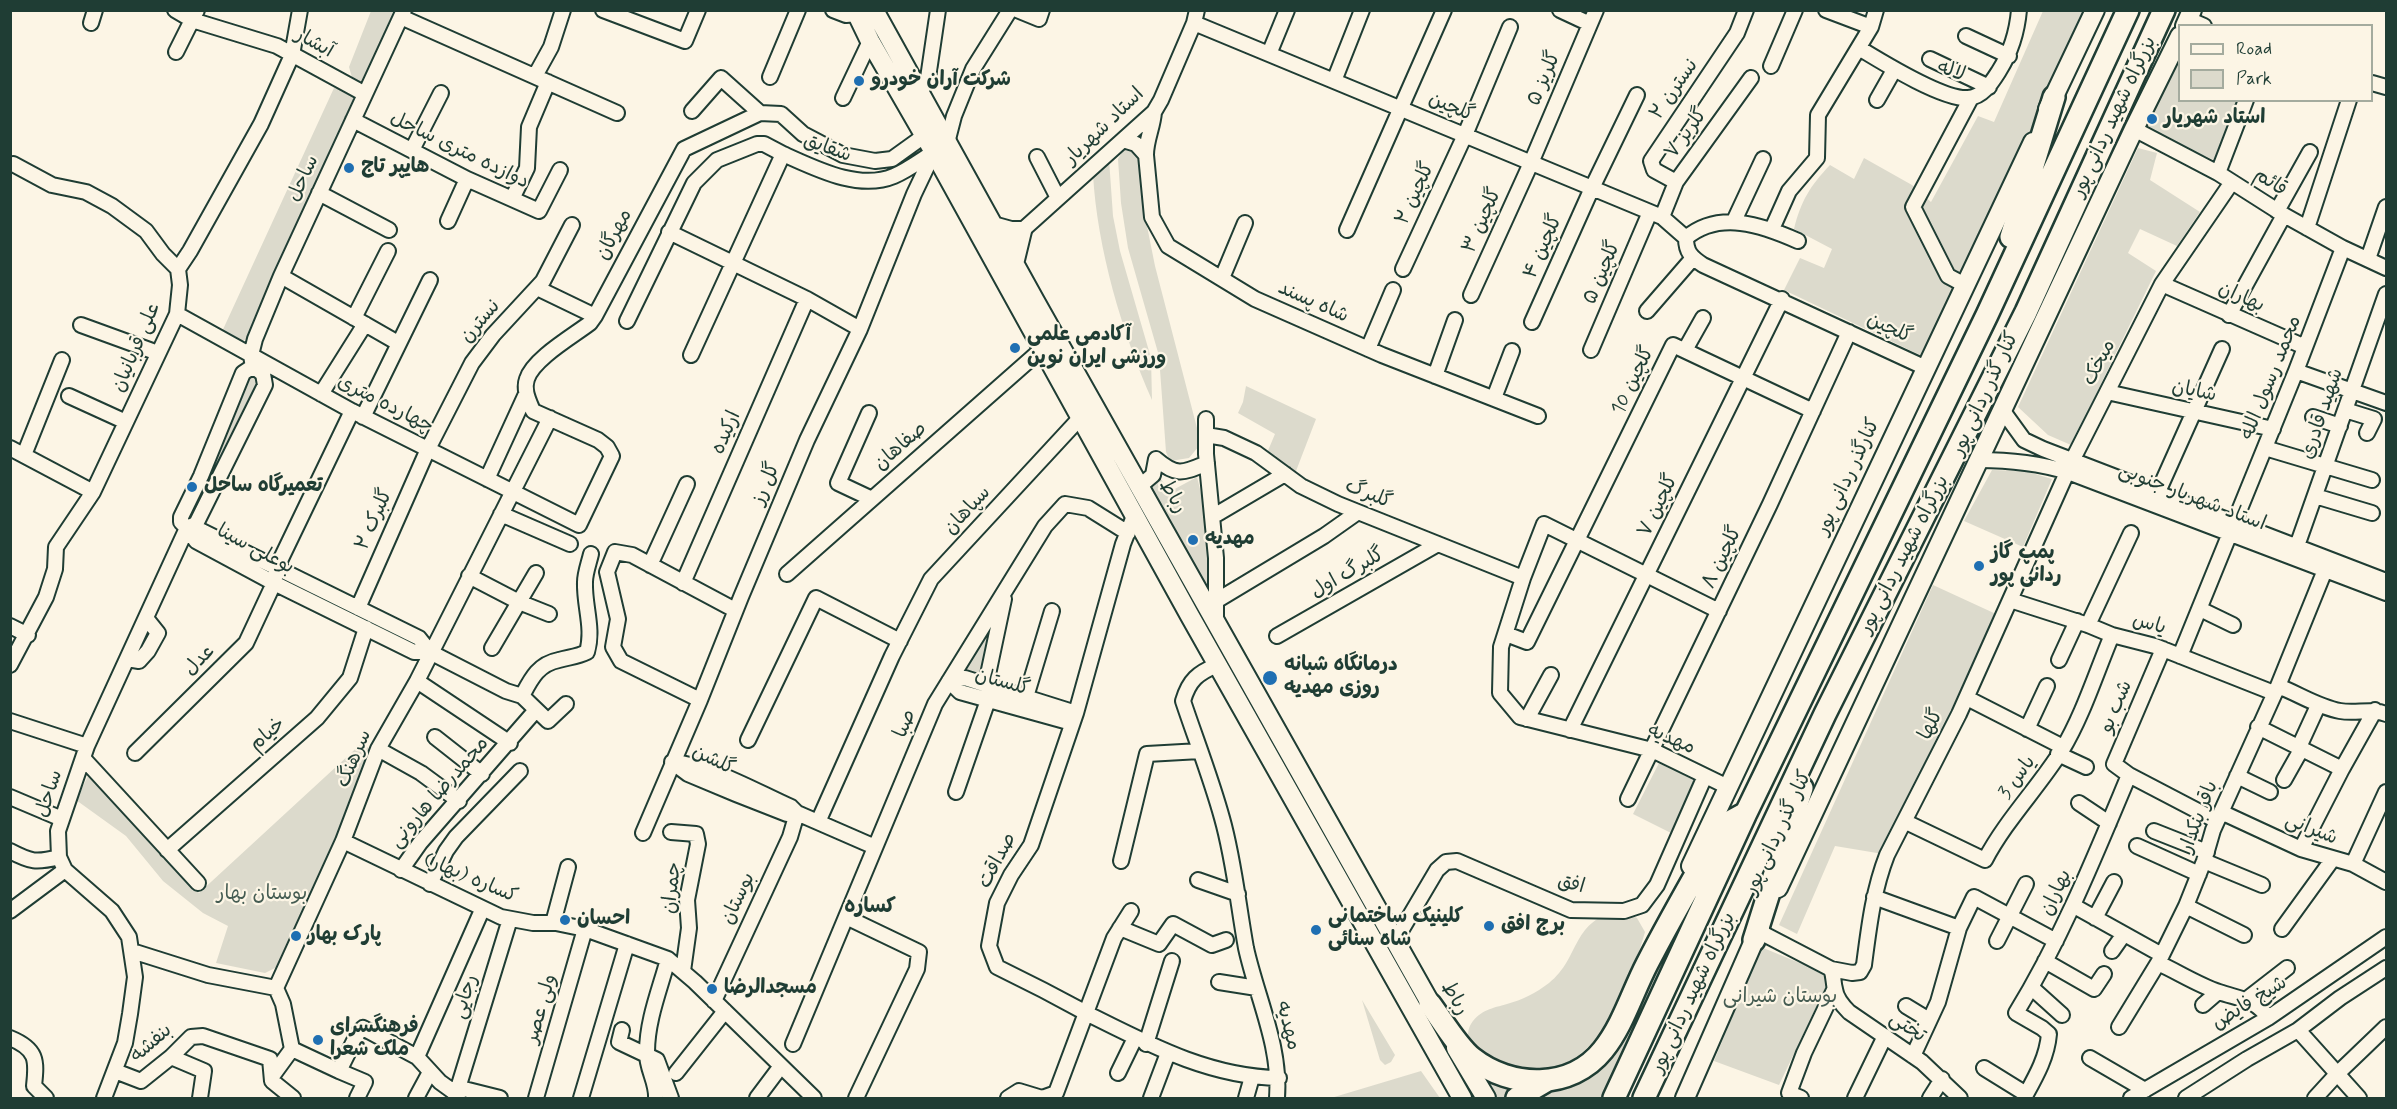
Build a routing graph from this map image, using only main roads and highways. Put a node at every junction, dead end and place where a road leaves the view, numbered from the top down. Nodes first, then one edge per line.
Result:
1 (2095, 10) edge
2 (2128, 10) edge
3 (2164, 10) edge
4 (862, 12) edge
5 (2178, 40) edge
6 (2054, 98) junction
7 (941, 148) junction
8 (993, 226) junction
9 (998, 252) junction
10 (1014, 264) junction
11 (1987, 315) junction
12 (1825, 714) junction
13 (1324, 813) junction
14 (1746, 813) junction
15 (1306, 824) junction
16 (1756, 935) junction
17 (1646, 965) junction
18 (1430, 1004) junction
19 (1546, 1081) junction
20 (1462, 1098) edge
21 (1486, 1098) edge
22 (1517, 1098) edge
23 (1614, 1098) edge
24 (1644, 1098) edge
25 (1685, 1098) edge

1 - 6 main road, کنارگذر ردانی پور
2 - 11 highway, بزرگراه شهید ردانی پور
3 - 12 highway, بزرگراه شهید ردانی پور
4 - 7 main road, رباط
4 - 7 main road, رباط
5 - 16 main road, کنار گذر ردانی پور
6 - 11 highway
6 - 17 main road, کنارگذر ردانی پور
7 - 8 main road, رباط
7 - 9 main road, رباط
8 - 9 main road, رباط
8 - 10 main road
9 - 10 main road, رباط
9 - 15 main road, رباط
10 - 13 main road, رباط
11 - 14 highway, بزرگراه شهید ردانی پور
12 - 16 highway
12 - 24 highway, بزرگراه شهید ردانی پور
13 - 15 main road
13 - 18 main road, رباط
14 - 17 highway
14 - 23 highway, بزرگراه شهید ردانی پور
15 - 20 main road, رباط
16 - 25 main road, کنار گذر ردانی پور
17 - 19 highway
18 - 19 highway
18 - 21 main road, رباط
19 - 22 highway

